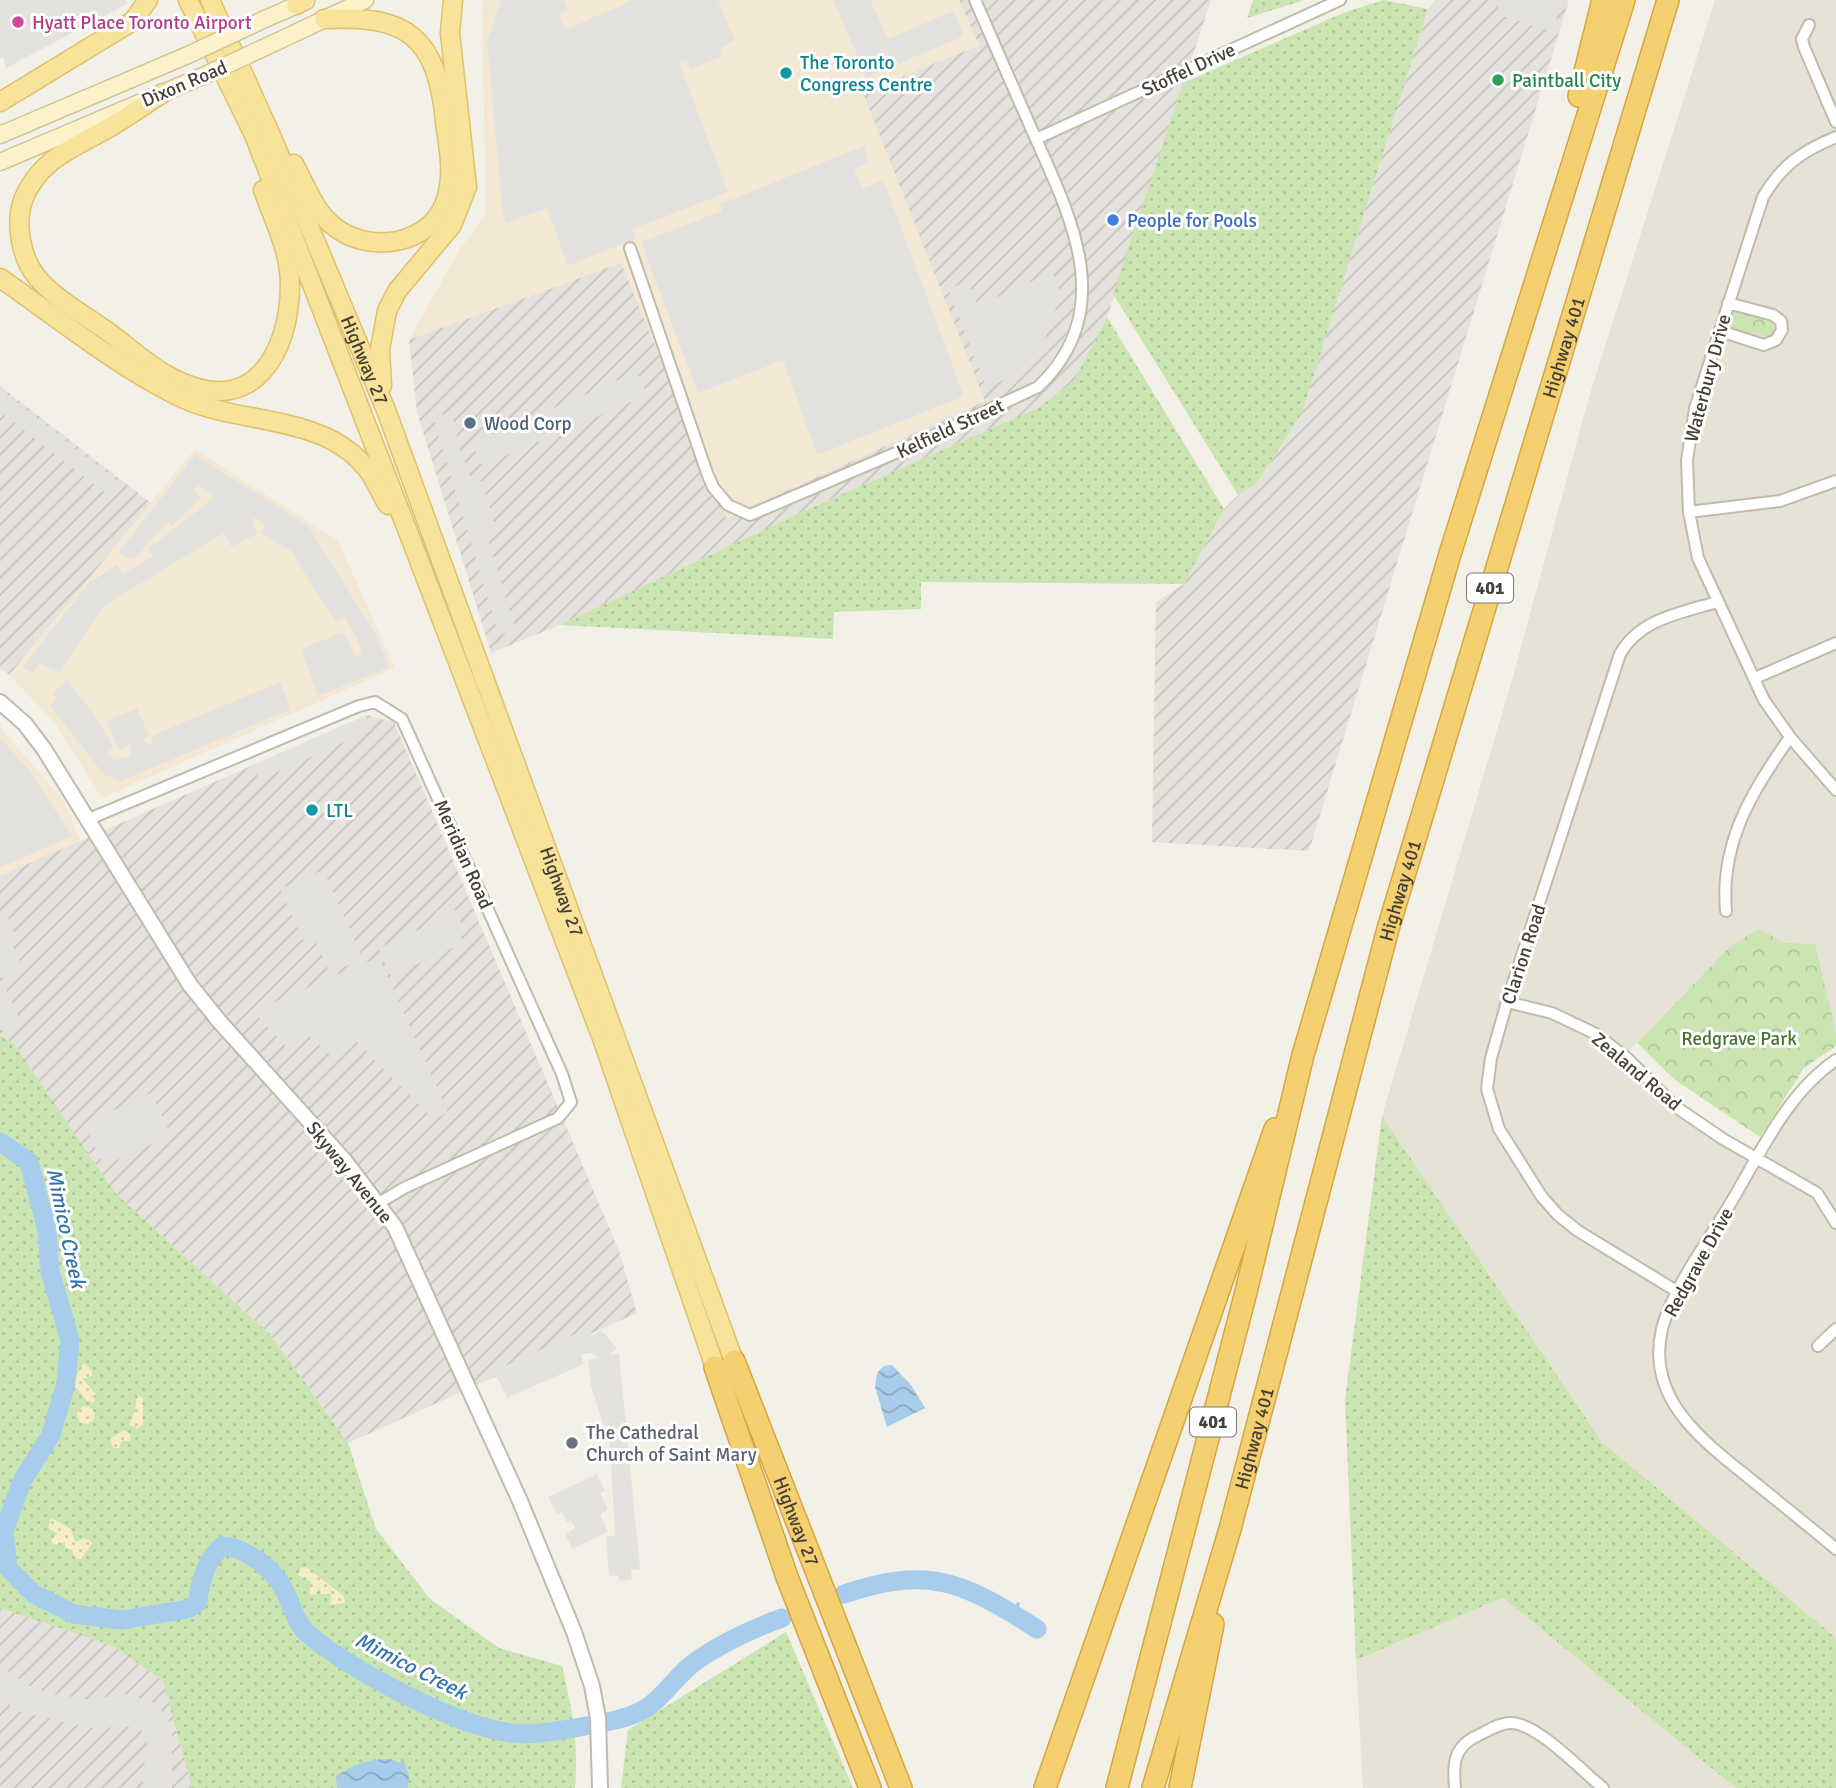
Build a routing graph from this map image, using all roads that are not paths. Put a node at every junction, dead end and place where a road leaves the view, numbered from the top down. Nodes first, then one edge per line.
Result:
1 (148, 0) edge
2 (188, 0) edge
3 (209, 0) edge
4 (365, 0) edge
5 (453, 0) edge
6 (975, 0) edge
7 (1340, 0) edge
8 (1604, 0) edge
9 (1624, 0) edge
10 (1668, 1) edge
11 (303, 2) edge
12 (324, 19) junction
13 (1808, 26) dead end
14 (163, 93) junction
15 (0, 102) edge
16 (1836, 122) edge
17 (0, 135) edge
18 (254, 135) junction
19 (1836, 137) edge
20 (1036, 139) junction
21 (273, 140) junction
22 (0, 162) edge
23 (630, 248) dead end
24 (1542, 260) junction
25 (0, 278) edge
26 (1728, 303) junction
27 (1720, 331) junction
28 (386, 410) junction
29 (1836, 481) edge
30 (1689, 512) junction
31 (410, 537) junction
32 (1717, 602) junction
33 (1836, 643) edge
34 (1755, 678) junction
35 (0, 702) edge
36 (1790, 737) junction
37 (1836, 790) edge
38 (89, 819) junction
39 (1726, 911) dead end
40 (1507, 1002) junction
41 (1303, 1055) junction
42 (1836, 1060) edge
43 (1758, 1158) junction
44 (379, 1203) junction
45 (1836, 1223) edge
46 (1678, 1292) junction
47 (1836, 1329) edge
48 (1818, 1346) dead end
49 (724, 1364) junction
50 (1230, 1529) junction
51 (1836, 1549) edge
52 (600, 1788) edge
53 (870, 1788) edge
54 (901, 1788) edge
55 (1045, 1788) edge
56 (1117, 1788) edge
57 (1153, 1788) edge
58 (1180, 1788) edge
59 (1455, 1788) edge
60 (1603, 1788) edge

1 - 15 main road
2 - 18 main road, Highway 27
3 - 21 main road, Highway 27
4 - 12 main road, Dixon Road
5 - 28 main road
6 - 20 street, Kelfield Street
7 - 20 street, Stoffel Drive
8 - 24 highway
9 - 24 highway, 401
10 - 50 highway, Highway 401 / 401
11 - 17 main road, Dixon Road, bridge
12 - 14 main road, Dixon Road, bridge
12 - 21 main road
13 - 16 street
14 - 18 main road
14 - 22 main road, Dixon Road
18 - 31 main road, Highway 27
19 - 26 street, Waterbury Drive
20 - 23 street, Kelfield Street
21 - 28 main road, Highway 27
24 - 41 highway, 401
25 - 31 main road
26 - 27 street, Waterbury Drive
26 - 27 street
27 - 30 street, Waterbury Drive
28 - 49 main road, Highway 27
29 - 30 street
30 - 32 street, Waterbury Drive
31 - 49 main road, Highway 27
32 - 34 street, Waterbury Drive
32 - 40 street, Clarion Road
33 - 34 street
34 - 36 street, Waterbury Drive
35 - 38 street, Skyway Avenue
36 - 37 street, Waterbury Drive
36 - 39 street
38 - 44 street, Skyway Avenue
38 - 44 street, Meridian Road
40 - 43 street, Zealand Road
40 - 46 street, Clarion Road
41 - 55 highway
41 - 56 highway, 401
42 - 43 street, Redgrave Drive
43 - 45 street, Zealand Road
43 - 46 street, Redgrave Drive
44 - 52 street, Skyway Avenue
46 - 51 street, Redgrave Drive
47 - 48 street
49 - 53 highway, Highway 27
49 - 54 highway, Highway 27
50 - 57 highway, Highway 401 / 401
50 - 58 highway
59 - 60 street

